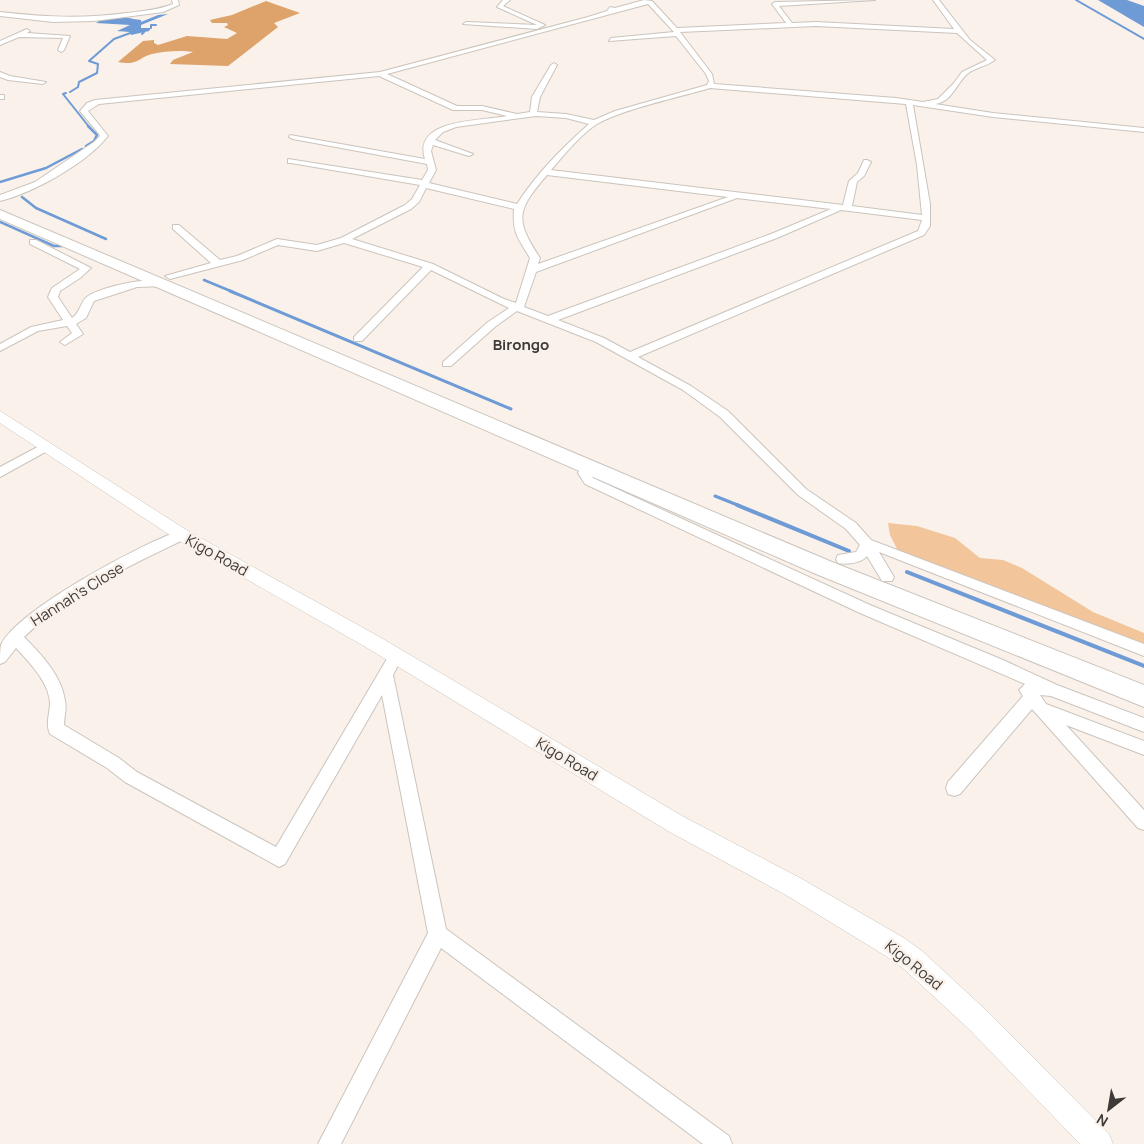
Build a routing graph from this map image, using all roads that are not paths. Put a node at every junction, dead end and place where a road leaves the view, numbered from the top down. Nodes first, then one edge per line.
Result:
1 (175, 0) edge
2 (507, 0) edge
3 (658, 0) edge
4 (872, 0) edge
5 (936, 0) edge
6 (649, 1) edge
7 (0, 14) edge
8 (53, 20) junction
9 (466, 24) dead end
10 (42, 25) dead end
11 (790, 25) junction
12 (34, 28) dead end
13 (545, 29) junction
14 (959, 31) junction
15 (676, 32) junction
16 (16, 36) junction
17 (0, 37) edge
18 (611, 40) dead end
19 (0, 43) edge
20 (60, 50) dead end
21 (554, 65) dead end
22 (0, 74) edge
23 (380, 74) junction
24 (43, 82) dead end
25 (710, 86) junction
26 (914, 102) junction
27 (533, 114) junction
28 (517, 116) junction
29 (594, 123) junction
30 (1144, 130) edge
31 (293, 136) dead end
32 (430, 141) junction
33 (469, 154) dead end
34 (291, 161) dead end
35 (430, 162) junction
36 (867, 162) dead end
37 (544, 172) junction
38 (423, 184) junction
39 (736, 197) junction
40 (4, 204) edge
41 (519, 207) junction
42 (843, 209) junction
43 (926, 218) junction
44 (176, 227) dead end
45 (344, 240) junction
46 (33, 242) dead end
47 (218, 264) junction
48 (430, 266) junction
49 (531, 270) junction
50 (137, 278) junction
51 (178, 278) junction
52 (517, 307) junction
53 (548, 320) junction
54 (69, 323) junction
55 (358, 339) dead end
56 (65, 342) dead end
57 (0, 348) edge
58 (630, 356) junction
59 (447, 364) dead end
60 (0, 416) edge
61 (45, 447) junction
62 (587, 466) junction
63 (0, 473) edge
64 (182, 535) junction
65 (867, 545) junction
66 (843, 559) junction
67 (887, 577) junction
68 (15, 637) junction
69 (1144, 650) edge
70 (396, 656) junction
71 (0, 658) edge
72 (998, 664) junction
73 (385, 674) junction
74 (1144, 682) edge
75 (1052, 690) junction
76 (1144, 696) edge
77 (1036, 703) junction
78 (1144, 725) edge
79 (1144, 748) edge
80 (954, 788) dead end
81 (1142, 818) edge
82 (438, 934) junction
83 (330, 1144) edge
84 (721, 1144) edge
85 (1099, 1144) edge

1 - 8 street
2 - 13 street
3 - 6 street
4 - 11 street
5 - 14 street
6 - 13 street
6 - 15 street
7 - 8 street
8 - 10 street
9 - 13 street
11 - 14 street
11 - 15 street
12 - 16 street
13 - 23 street
14 - 26 street
15 - 18 street
15 - 25 street
16 - 17 street
16 - 19 street
16 - 20 street
21 - 27 street
22 - 24 street
23 - 28 street
23 - 40 street
25 - 26 street
25 - 29 street
26 - 30 street
26 - 43 street
27 - 28 street
27 - 29 street
28 - 32 street
29 - 37 street
31 - 35 street
32 - 33 street
32 - 35 street
34 - 38 street
35 - 38 street
36 - 42 street
37 - 39 street
37 - 41 street
38 - 41 street
38 - 45 street
39 - 42 street
39 - 49 street
40 - 50 highway
40 - 51 highway
41 - 49 street
42 - 43 street
42 - 53 street
43 - 58 street
44 - 47 street
45 - 47 street
45 - 48 street
46 - 54 street
47 - 51 street
48 - 52 street
48 - 55 street
49 - 52 street
50 - 51 highway
50 - 54 street
51 - 62 highway
51 - 66 highway
52 - 53 street
52 - 59 street
53 - 58 street
54 - 56 street
54 - 57 street
58 - 65 street
60 - 61 street, Kigo Road
61 - 63 street
61 - 64 street, Kigo Road
62 - 72 street
62 - 76 highway
64 - 68 street, Hannah's Close
64 - 70 street, Kigo Road
65 - 66 street
65 - 67 street
65 - 69 street
66 - 67 highway
67 - 74 highway
68 - 71 street
68 - 73 street, Hannah's Close
70 - 73 street
70 - 85 street, Kigo Road
72 - 75 street
72 - 77 street
73 - 82 street
75 - 77 street
75 - 78 street
77 - 79 street
77 - 80 street
77 - 81 street
82 - 83 street
82 - 84 street

